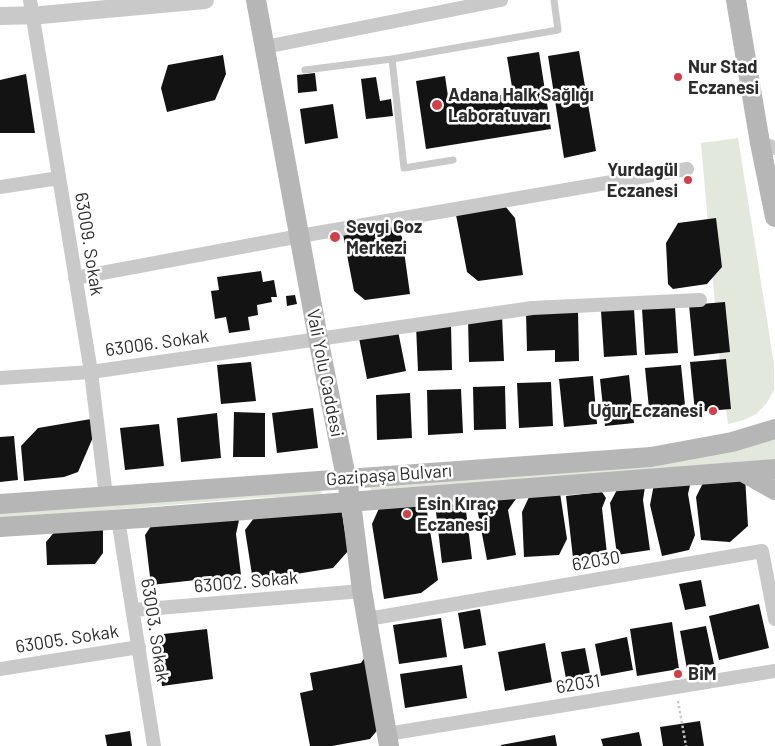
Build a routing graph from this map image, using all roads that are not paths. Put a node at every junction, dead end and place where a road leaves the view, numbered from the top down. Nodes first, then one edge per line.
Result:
1 (204, 0) edge
2 (256, 0) edge
3 (500, 0) edge
4 (554, 0) edge
5 (736, 0) edge
6 (31, 8) edge
7 (0, 16) edge
8 (265, 47) junction
9 (392, 59) junction
10 (305, 70) dead end
11 (767, 145) edge
12 (453, 160) dead end
13 (687, 169) dead end
14 (59, 178) junction
15 (0, 187) edge
16 (775, 217) edge
17 (300, 236) junction
18 (75, 278) junction
19 (700, 300) dead end
20 (318, 338) junction
21 (92, 372) junction
22 (0, 378) edge
23 (775, 420) edge
24 (766, 432) edge
25 (775, 470) edge
26 (743, 472) junction
27 (346, 478) junction
28 (775, 490) edge
29 (106, 496) junction
30 (350, 502) junction
31 (0, 504) edge
32 (118, 519) junction
33 (0, 527) edge
34 (362, 590) junction
35 (134, 610) junction
36 (368, 619) junction
37 (775, 619) edge
38 (139, 647) junction
39 (0, 668) edge
40 (775, 671) edge
41 (388, 740) edge
42 (154, 746) edge

1 - 6 street
2 - 8 main road, Vali Yolu Caddesi
3 - 8 street
4 - 9 lane
5 - 11 main road
6 - 7 street
6 - 14 street, 63009. Sokak
8 - 17 main road, Vali Yolu Caddesi
9 - 10 lane
9 - 12 lane
11 - 16 main road
13 - 17 street
14 - 15 street
14 - 18 street, 63009. Sokak
17 - 18 street
17 - 20 main road, Vali Yolu Caddesi
18 - 21 street, 63009. Sokak
19 - 20 street, 63006. Sokak
20 - 21 street, 63006. Sokak
20 - 27 main road, Vali Yolu Caddesi
21 - 22 street, 63006. Sokak
21 - 29 street, 63009. Sokak
23 - 24 main road, Gazipaşa Bulvarı
24 - 27 main road, Gazipaşa Bulvarı
25 - 26 main road, Gazipaşa Bulvarı
26 - 28 main road
26 - 30 main road, Gazipaşa Bulvarı
27 - 29 main road, Gazipaşa Bulvarı
27 - 30 main road, Vali Yolu Caddesi
29 - 31 main road, Gazipaşa Bulvarı
30 - 32 main road, Gazipaşa Bulvarı
30 - 34 main road, Vali Yolu Caddesi
32 - 33 main road, Gazipaşa Bulvarı
32 - 35 street, 63003. Sokak
34 - 35 street, 63002. Sokak
34 - 36 main road, Vali Yolu Caddesi
35 - 38 street, 63003. Sokak
36 - 37 street, 62030
36 - 41 main road, Vali Yolu Caddesi
38 - 39 street, 63005. Sokak
38 - 42 street, 63003. Sokak
40 - 41 street, 62031

